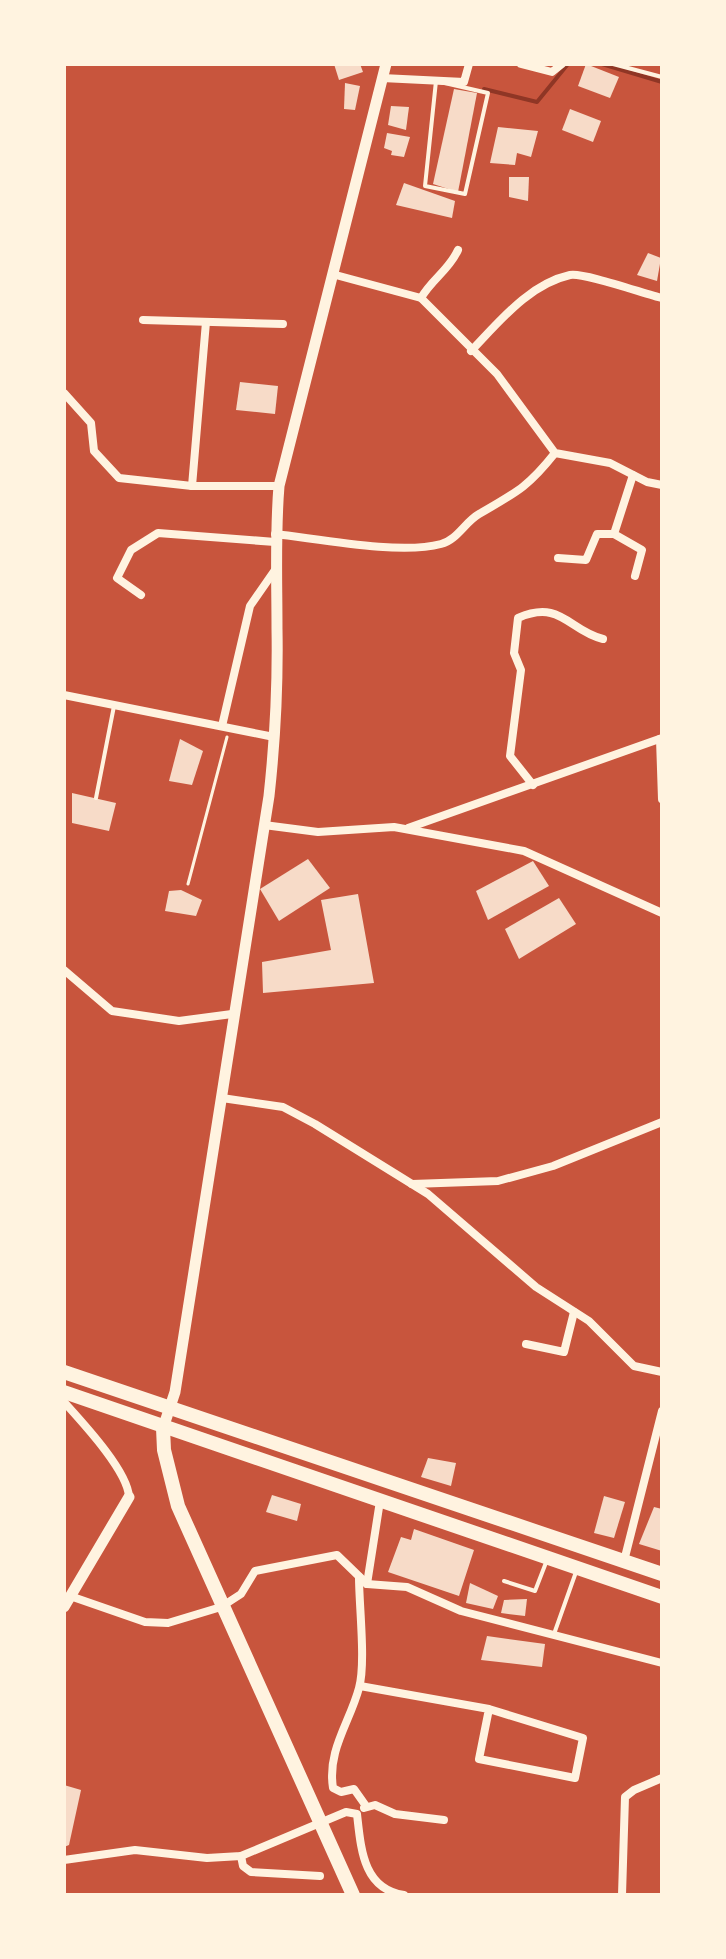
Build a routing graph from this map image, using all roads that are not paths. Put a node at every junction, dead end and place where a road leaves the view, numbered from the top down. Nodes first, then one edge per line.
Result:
1 (386, 64) edge
2 (469, 64) edge
3 (521, 64) edge
4 (562, 64) edge
5 (613, 64) edge
6 (662, 77) edge
7 (382, 78) junction
8 (436, 81) junction
9 (458, 250) dead end
10 (332, 274) junction
11 (421, 298) junction
12 (662, 298) edge
13 (143, 320) dead end
14 (206, 322) junction
15 (283, 324) dead end
16 (471, 351) junction
17 (64, 393) edge
18 (555, 453) junction
19 (633, 475) junction
20 (662, 485) edge
21 (192, 486) junction
22 (279, 486) junction
23 (614, 534) junction
24 (275, 538) junction
25 (558, 558) dead end
26 (275, 570) junction
27 (635, 576) dead end
28 (141, 595) dead end
29 (603, 639) dead end
30 (64, 695) edge
31 (114, 705) junction
32 (225, 727) junction
33 (274, 737) junction
34 (661, 739) edge
35 (533, 785) junction
36 (96, 798) dead end
37 (662, 799) edge
38 (264, 825) junction
39 (403, 829) junction
40 (662, 913) edge
41 (64, 970) edge
42 (232, 1014) junction
43 (222, 1098) junction
44 (662, 1122) edge
45 (411, 1184) junction
46 (574, 1312) junction
47 (526, 1344) dead end
48 (64, 1372) edge
49 (662, 1372) edge
50 (64, 1392) edge
51 (64, 1402) edge
52 (170, 1409) junction
53 (662, 1411) edge
54 (163, 1428) junction
55 (129, 1497) joint
56 (380, 1501) junction
57 (547, 1558) junction
58 (624, 1561) junction
59 (577, 1568) junction
60 (662, 1574) edge
61 (359, 1577) junction
62 (504, 1581) dead end
63 (367, 1584) junction
64 (662, 1597) edge
65 (67, 1602) edge
66 (221, 1607) junction
67 (554, 1634) junction
68 (662, 1663) edge
69 (360, 1686) junction
70 (489, 1709) junction
71 (662, 1778) edge
72 (366, 1806) junction
73 (357, 1814) junction
74 (444, 1820) dead end
75 (320, 1822) junction
76 (241, 1856) junction
77 (64, 1860) edge
78 (320, 1876) dead end
79 (353, 1895) edge
80 (404, 1895) edge
81 (622, 1895) edge

1 - 7 street
2 - 8 street
3 - 4 street
5 - 6 lane
7 - 8 street
7 - 10 street
8 - 8 lane
9 - 11 street
10 - 11 street
10 - 22 street
11 - 16 street
12 - 16 street
13 - 14 street
14 - 15 street
14 - 21 street
16 - 18 street
17 - 21 street
18 - 19 street
18 - 24 street
19 - 20 street
19 - 23 street
21 - 22 street
22 - 24 street
23 - 25 street
23 - 27 street
24 - 26 street
24 - 28 street
26 - 32 street
26 - 33 street
29 - 35 street
30 - 31 street
31 - 32 street
31 - 36 lane
32 - 33 street
33 - 38 street
34 - 35 street
34 - 37 street
35 - 39 street
38 - 39 street
38 - 42 street
39 - 40 street
41 - 42 street
42 - 43 street
43 - 45 street
43 - 52 street
44 - 45 street
45 - 46 street
46 - 47 street
46 - 49 street
48 - 52 main road
50 - 54 main road
51 - 55 street
52 - 54 street
52 - 58 main road
53 - 58 street
54 - 56 main road
54 - 66 main road
55 - 65 street
56 - 57 main road
56 - 63 street
57 - 59 main road
57 - 62 lane
58 - 60 main road
59 - 64 main road
59 - 67 lane
61 - 63 street
61 - 66 street
61 - 69 street
63 - 67 street
65 - 66 street
66 - 75 main road
67 - 68 street
69 - 70 street
69 - 72 street
70 - 70 street
71 - 81 street
72 - 73 street
72 - 74 street
73 - 75 street
73 - 80 street
75 - 76 street
75 - 79 main road
76 - 77 street
76 - 78 street

